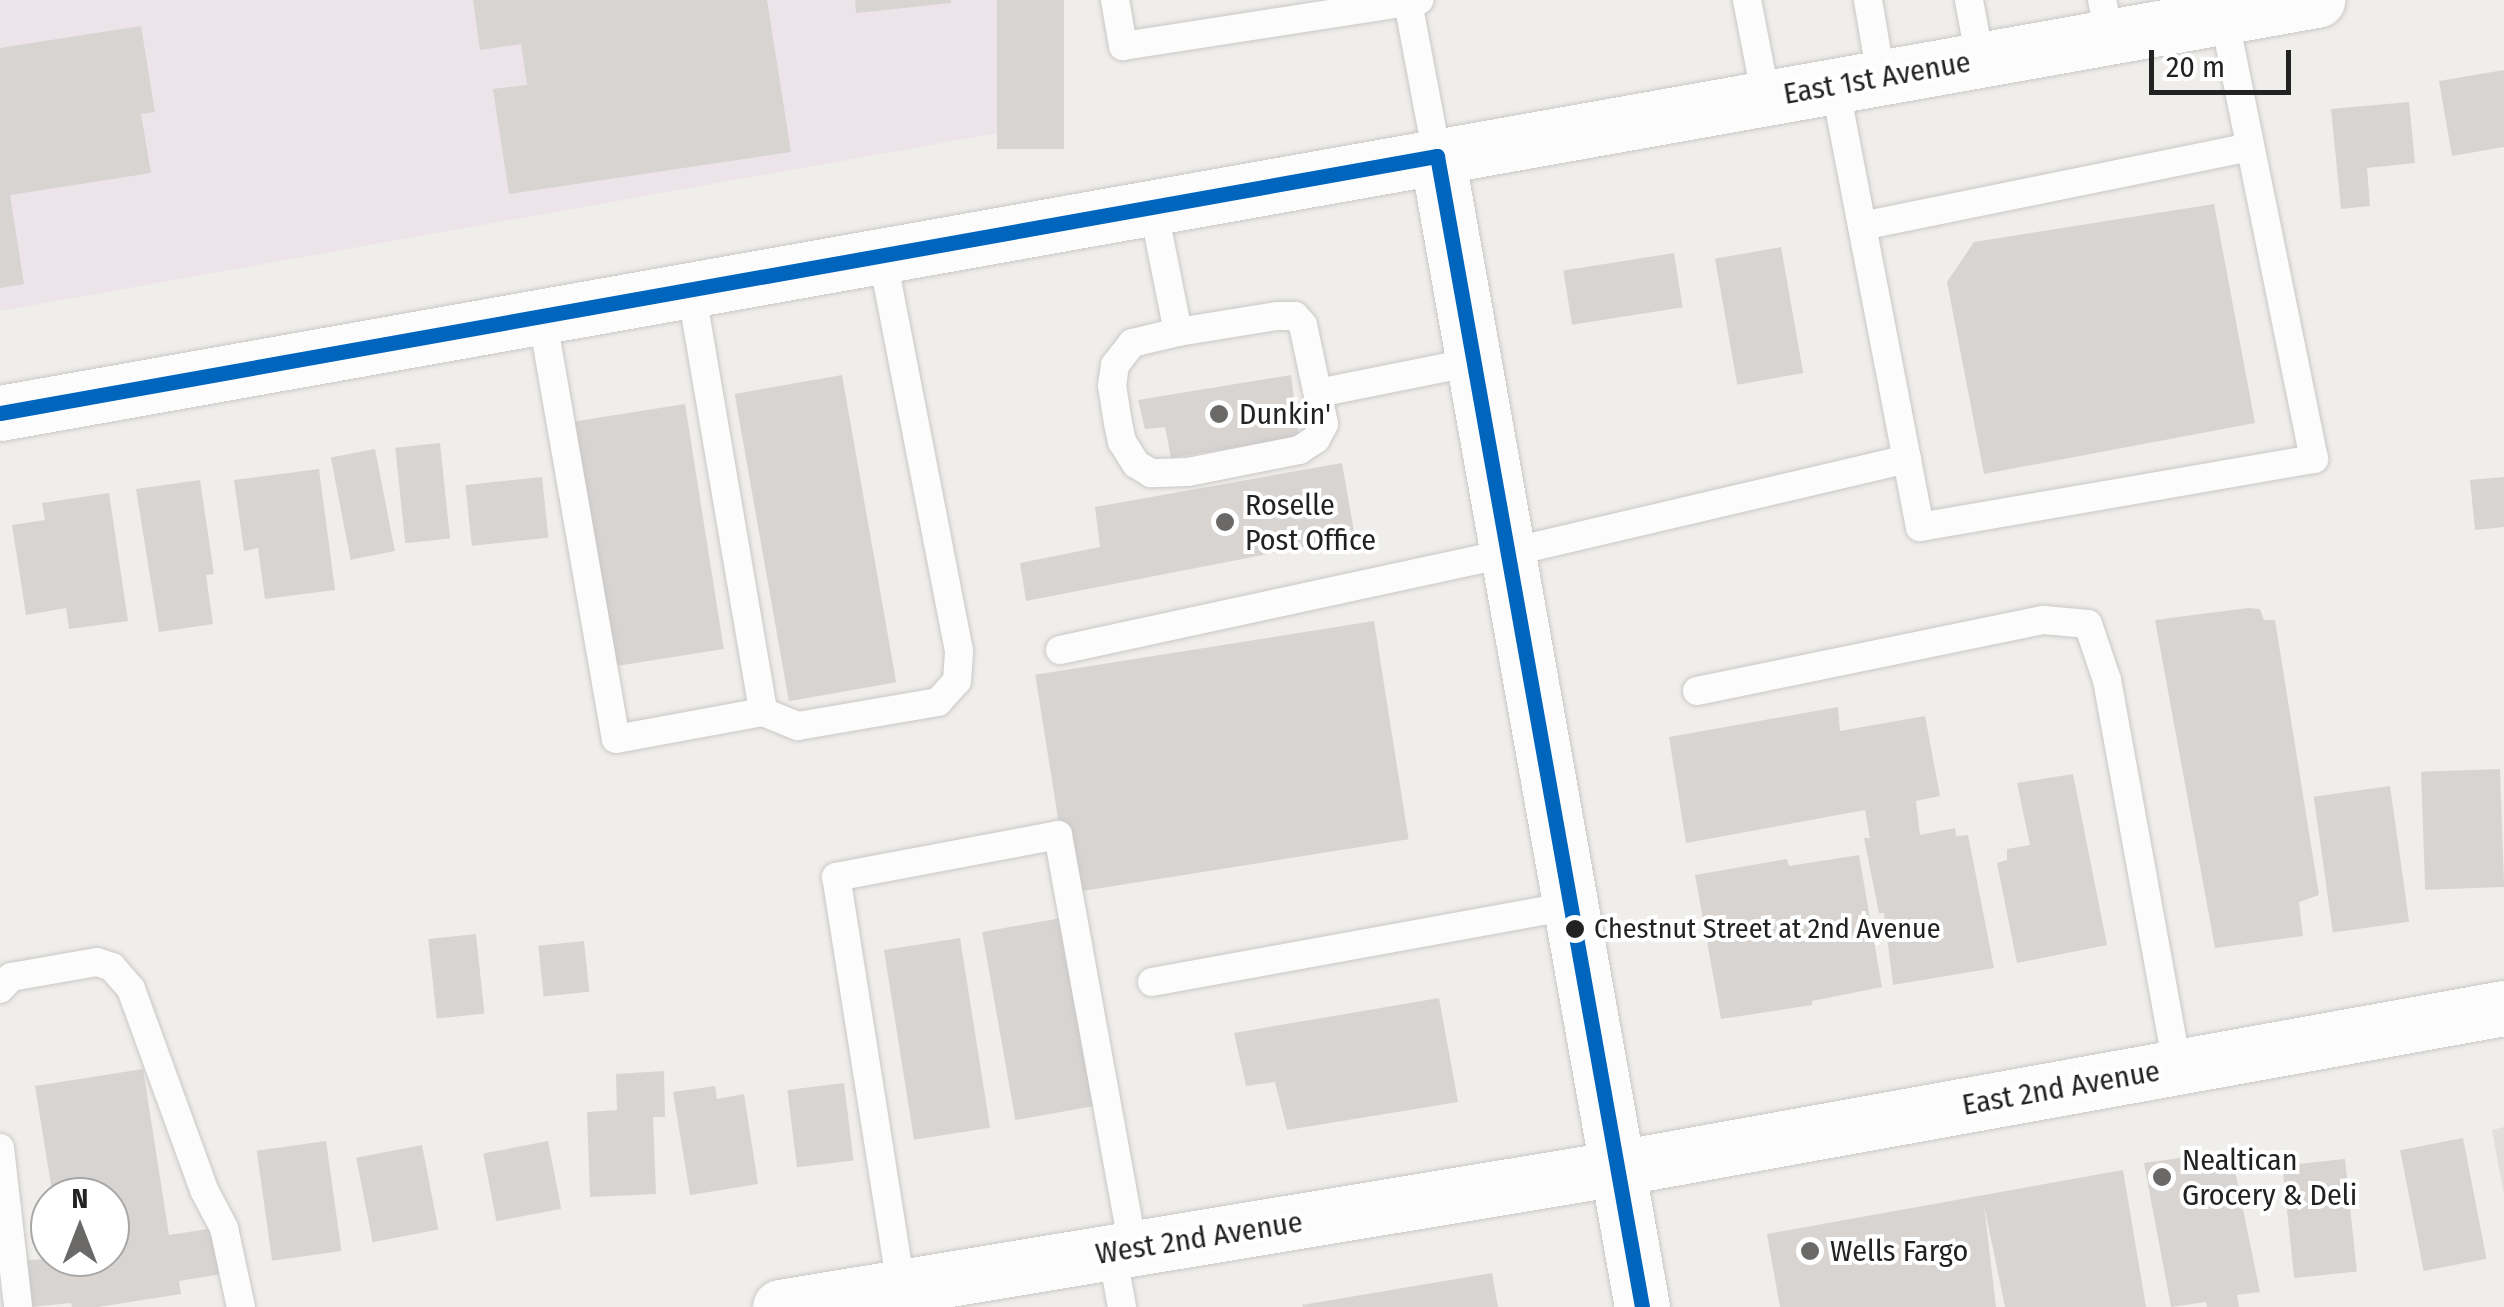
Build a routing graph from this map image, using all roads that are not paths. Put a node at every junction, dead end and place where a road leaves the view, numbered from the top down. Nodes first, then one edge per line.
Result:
1 (1115, 0) edge
2 (1747, 0) edge
3 (1868, 0) edge
4 (1970, 0) edge
5 (2317, 0) edge
6 (1413, 1) edge
7 (2224, 16) junction
8 (2106, 18) edge
9 (1980, 60) junction
10 (1858, 82) junction
11 (1766, 98) junction
12 (2250, 147) junction
13 (1437, 156) junction
14 (1152, 207) junction
15 (1862, 226) junction
16 (882, 255) junction
17 (691, 289) junction
18 (542, 316) junction
19 (1178, 332) junction
20 (1473, 362) junction
21 (1318, 392) junction
22 (0, 413) edge
23 (1907, 459) junction
24 (1508, 553) junction
25 (1060, 650) dead end
26 (1697, 691) dead end
27 (763, 712) junction
28 (1571, 906) junction
29 (1152, 982) dead end
30 (0, 989) edge
31 (2504, 1008) edge
32 (2177, 1067) junction
33 (0, 1148) edge
34 (1618, 1168) junction
35 (1122, 1250) junction
36 (901, 1286) junction
37 (990, 1290) edge
38 (18, 1307) edge
39 (241, 1307) edge
40 (780, 1307) edge
41 (1122, 1307) edge
42 (1642, 1307) edge

1 - 6 lane
2 - 11 lane
3 - 10 lane
4 - 9 lane
5 - 7 street, East 1st Avenue
6 - 13 lane
7 - 8 street, East 1st Avenue
7 - 12 lane
8 - 9 street, East 1st Avenue
9 - 10 street, East 1st Avenue
10 - 11 street, East 1st Avenue
10 - 15 lane
11 - 13 street, East 1st Avenue
12 - 15 lane
12 - 23 lane
13 - 14 street, East 1st Avenue
13 - 20 street
14 - 16 street, East 1st Avenue
14 - 19 lane
15 - 23 lane
16 - 17 street, East 1st Avenue
16 - 27 lane
17 - 18 street, East 1st Avenue
17 - 27 lane
18 - 22 street, East 1st Avenue
18 - 27 lane
19 - 21 lane
19 - 21 lane
20 - 21 lane
20 - 24 street
23 - 24 lane
24 - 25 lane
24 - 28 street
26 - 32 lane
28 - 29 lane
28 - 34 street
30 - 39 lane
31 - 32 street, East 2nd Avenue
32 - 34 street, East 2nd Avenue
33 - 38 lane
34 - 35 street, West 2nd Avenue
34 - 42 street
35 - 36 lane
35 - 37 street, West 2nd Avenue
35 - 41 lane
36 - 37 street, West 2nd Avenue
36 - 40 street, West 2nd Avenue

